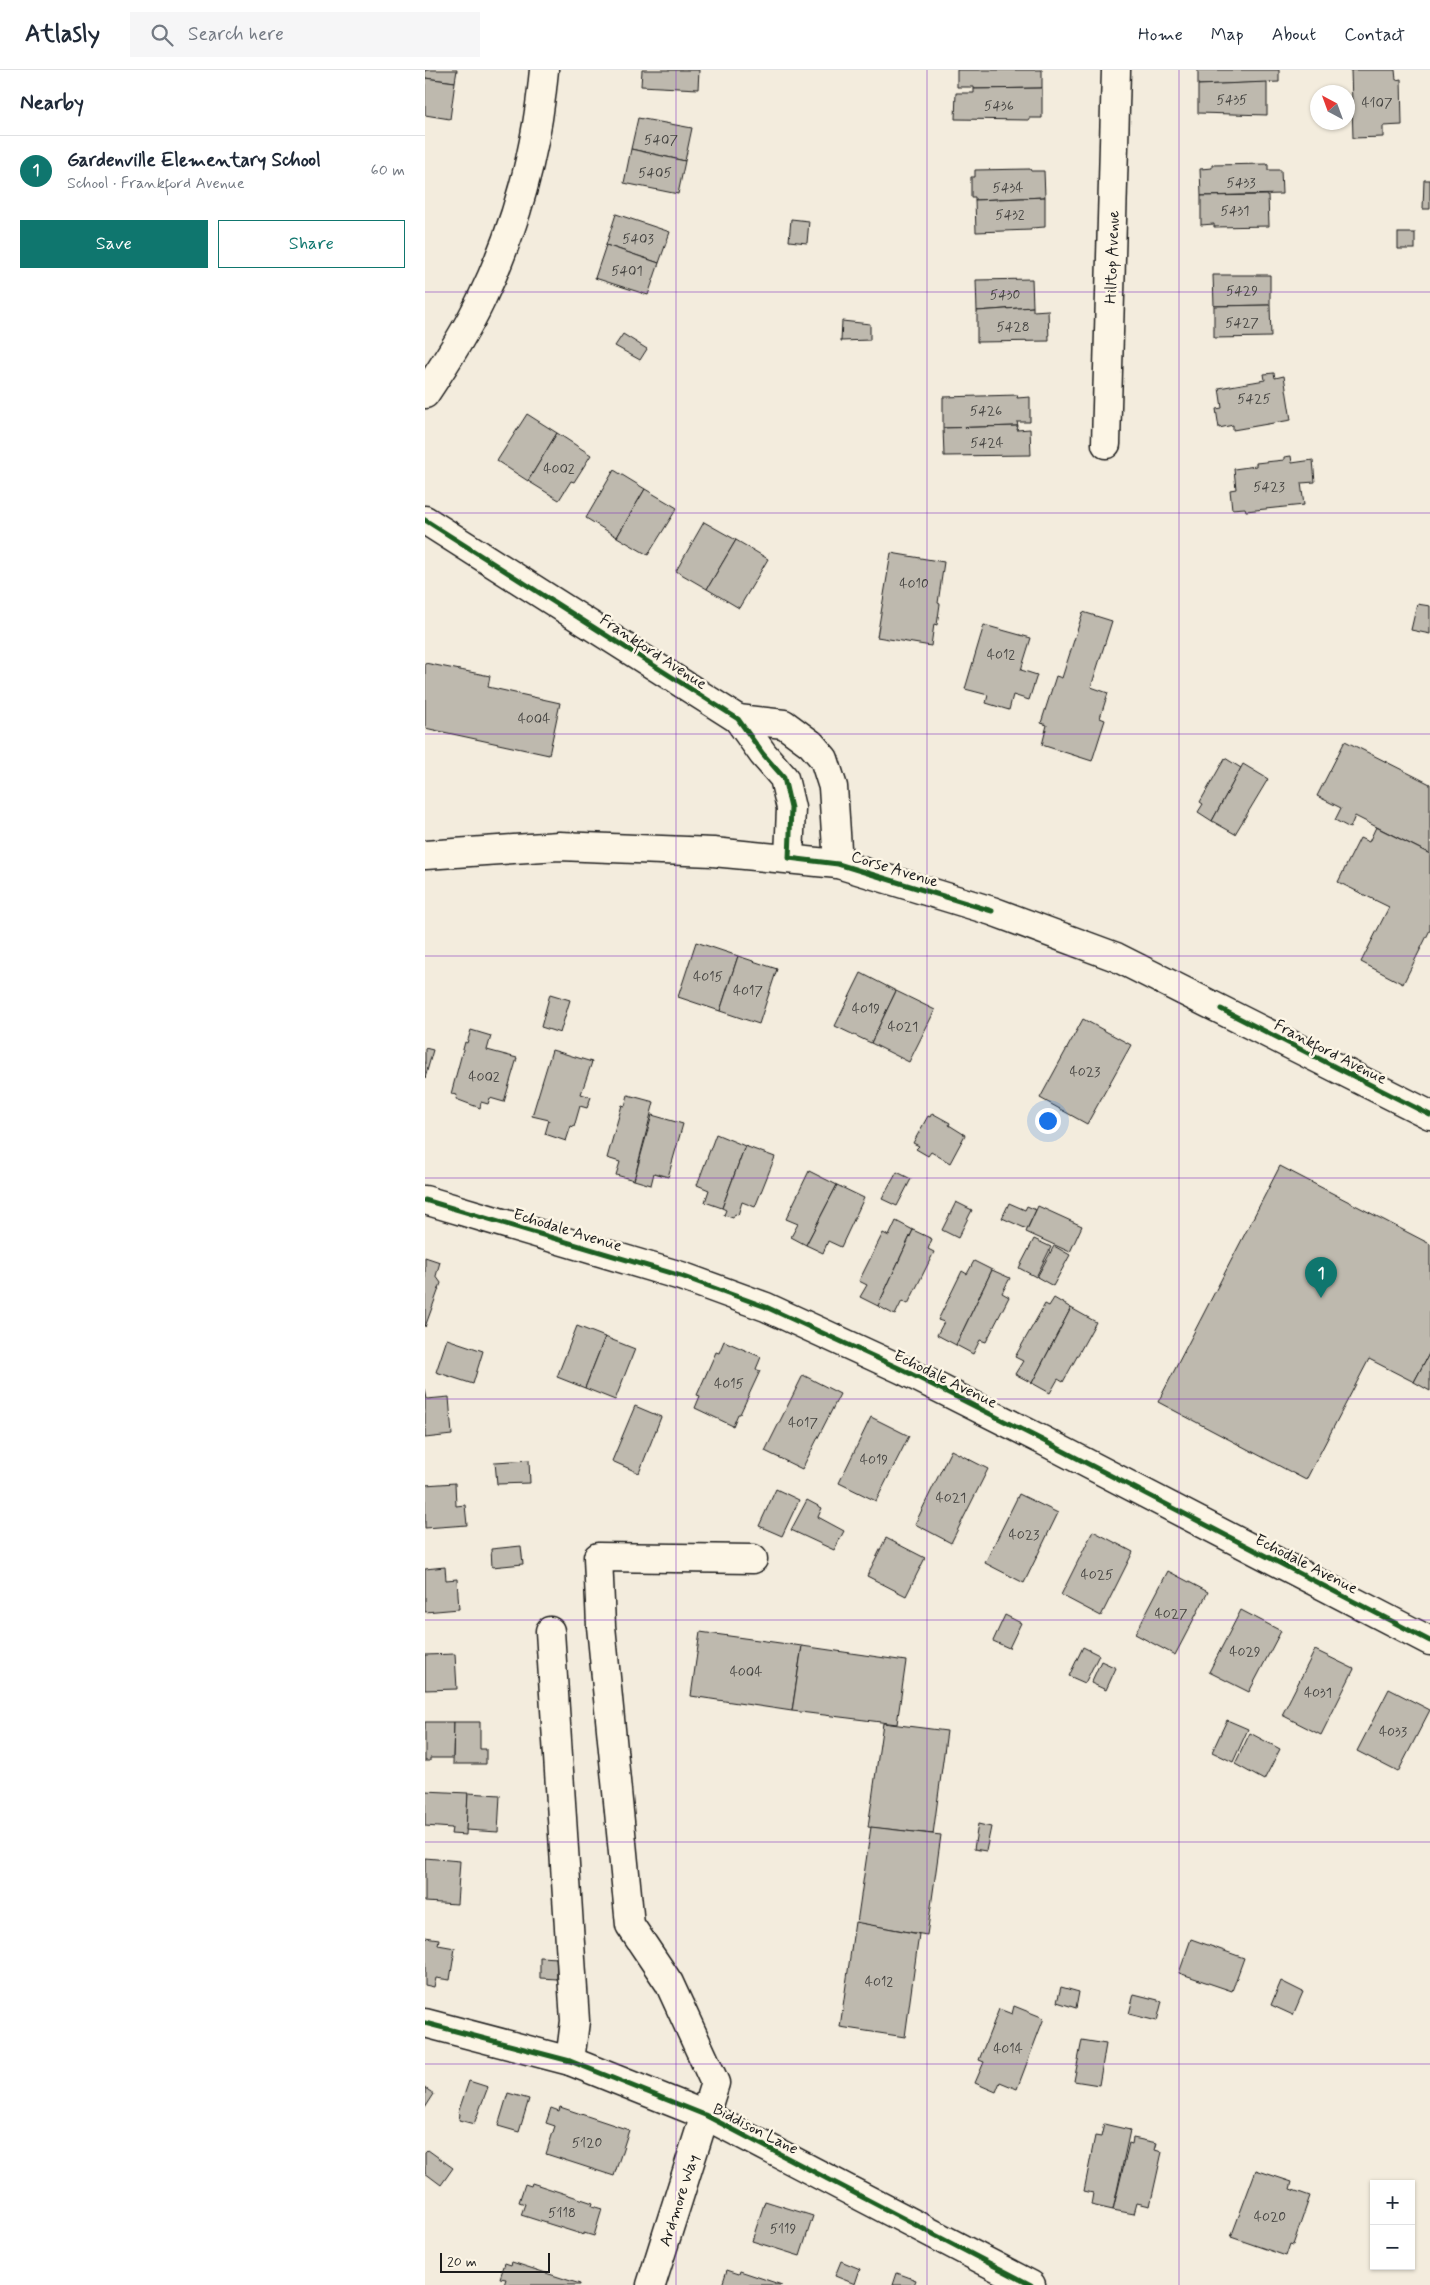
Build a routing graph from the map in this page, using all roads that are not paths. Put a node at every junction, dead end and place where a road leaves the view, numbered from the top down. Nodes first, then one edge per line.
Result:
1 (544, 70) edge
2 (1116, 70) edge
3 (425, 394) edge
4 (1106, 444) dead end
5 (425, 520) edge
6 (737, 719) junction
7 (425, 855) edge
8 (789, 858) junction
9 (838, 864) junction
10 (1116, 957) joint
11 (1430, 1115) edge
12 (425, 1200) edge
13 (753, 1559) dead end
14 (550, 1631) dead end
15 (1430, 1641) edge
16 (425, 2022) edge
17 (570, 2061) junction
18 (705, 2115) junction
19 (651, 2285) edge
20 (1031, 2285) edge

1 - 3 street
2 - 4 street, Hilltop Avenue
5 - 6 street, Frankford Avenue
6 - 8 street, Frankford Avenue
6 - 9 street, Frankford Avenue
7 - 8 street, Corse Avenue
8 - 9 street, Corse Avenue
9 - 10 street, Corse Avenue
10 - 11 street, Frankford Avenue
12 - 15 street, Echodale Avenue
13 - 18 street, Ardmore Way
14 - 17 street
16 - 17 street, Biddison Lane
17 - 18 street, Biddison Lane
18 - 19 street, Ardmore Way
18 - 20 street, Biddison Lane

